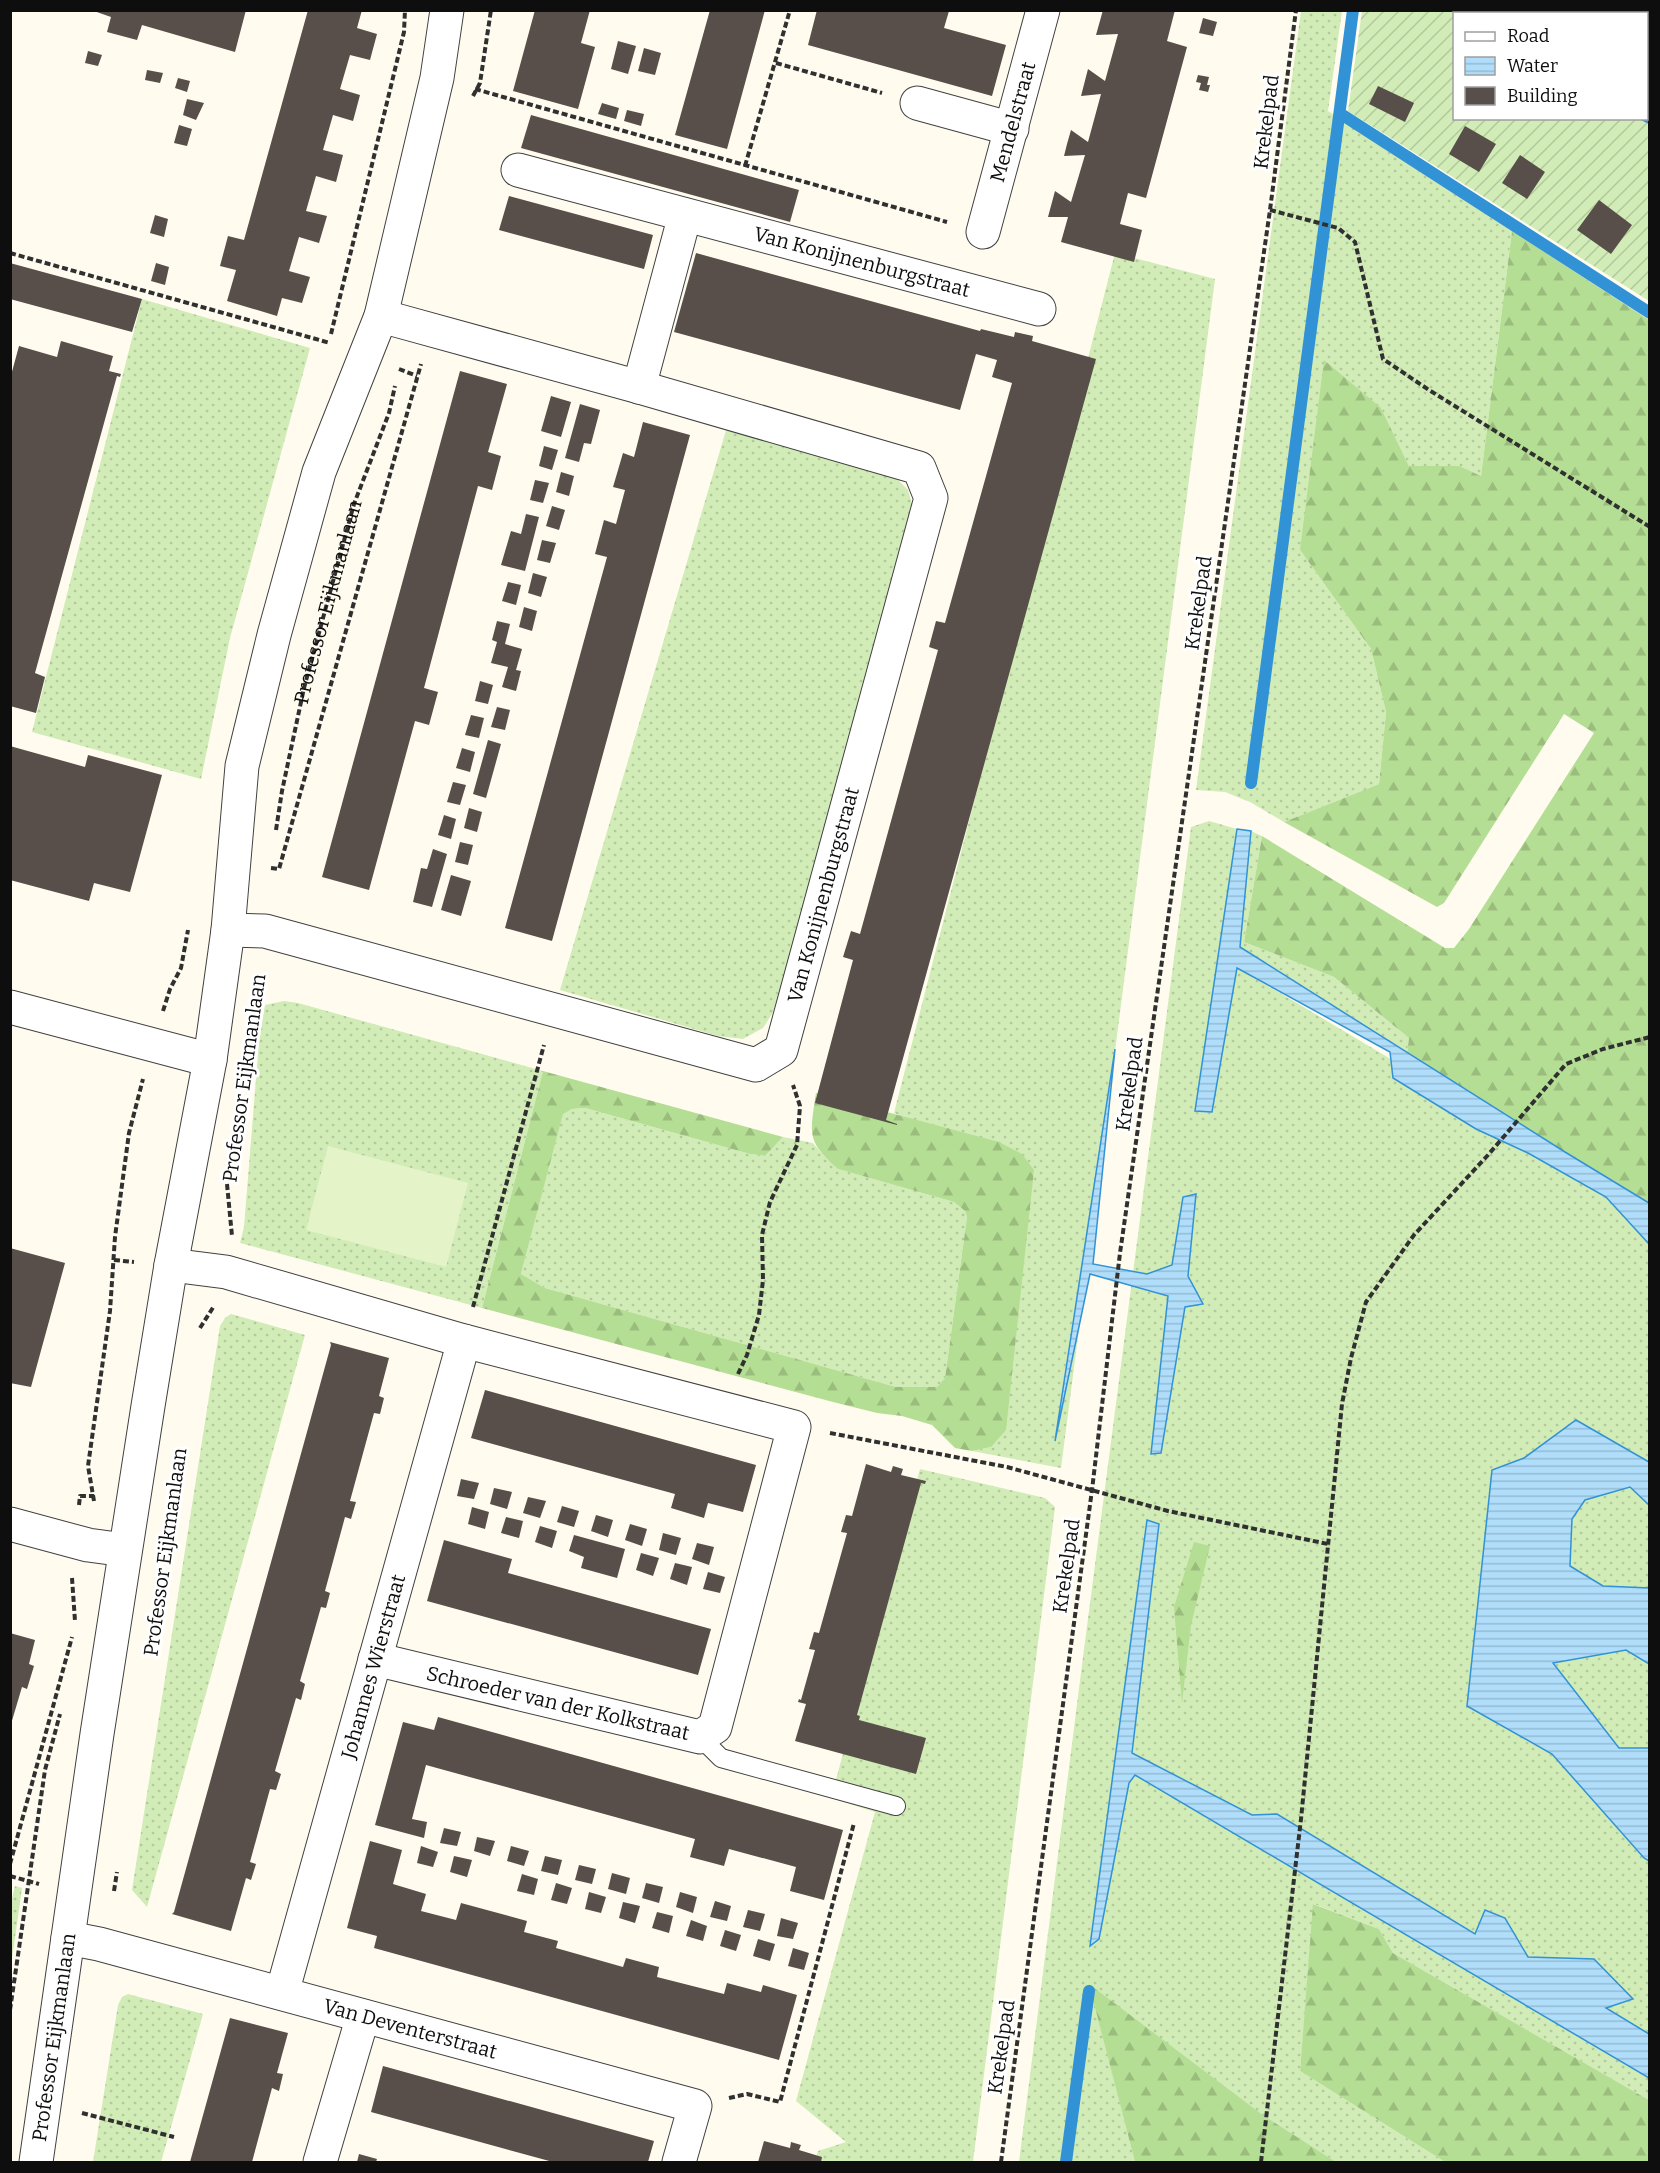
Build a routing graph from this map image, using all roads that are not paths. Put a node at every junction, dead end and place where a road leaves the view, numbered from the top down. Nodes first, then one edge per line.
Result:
1 (447, 10) edge
2 (1043, 10) edge
3 (917, 103) road end
4 (1012, 129) junction
5 (518, 170) dead end
6 (685, 215) junction
7 (983, 232) road end
8 (1039, 309) dead end
9 (407, 324) junction
10 (639, 387) junction
11 (228, 930) junction
12 (10, 1007) edge
13 (210, 1060) junction
14 (171, 1265) junction
15 (464, 1341) junction
16 (10, 1524) edge
17 (125, 1550) junction
18 (375, 1659) junction
19 (700, 1737) junction
20 (897, 1806) dead end
21 (68, 1938) junction
22 (282, 1993) junction
23 (363, 2016) junction
24 (36, 2163) edge
25 (320, 2163) edge
26 (679, 2163) edge

1 - 9 street, Professor Eijkmanlaan
2 - 4 street, Mendelstraat
3 - 4 street
4 - 7 street, Mendelstraat
5 - 6 street, Van Konijnenburgstraat
6 - 8 street, Van Konijnenburgstraat
6 - 10 street
9 - 10 street, Van Konijnenburgstraat
9 - 11 street, Professor Eijkmanlaan
10 - 11 street, Van Konijnenburgstraat
11 - 13 street, Professor Eijkmanlaan
12 - 13 street
13 - 14 street, Professor Eijkmanlaan
14 - 15 street
14 - 17 street, Professor Eijkmanlaan
15 - 18 street, Johannes Wierstraat
15 - 19 street, Schroeder van der Kolkstraat
16 - 17 street
17 - 21 street, Professor Eijkmanlaan
18 - 19 street, Schroeder van der Kolkstraat
18 - 22 street, Johannes Wierstraat
19 - 20 lane
21 - 22 street, Van Deventerstraat
21 - 24 street, Professor Eijkmanlaan
22 - 23 street, Van Deventerstraat
23 - 25 street
23 - 26 street, Van Deventerstraat

